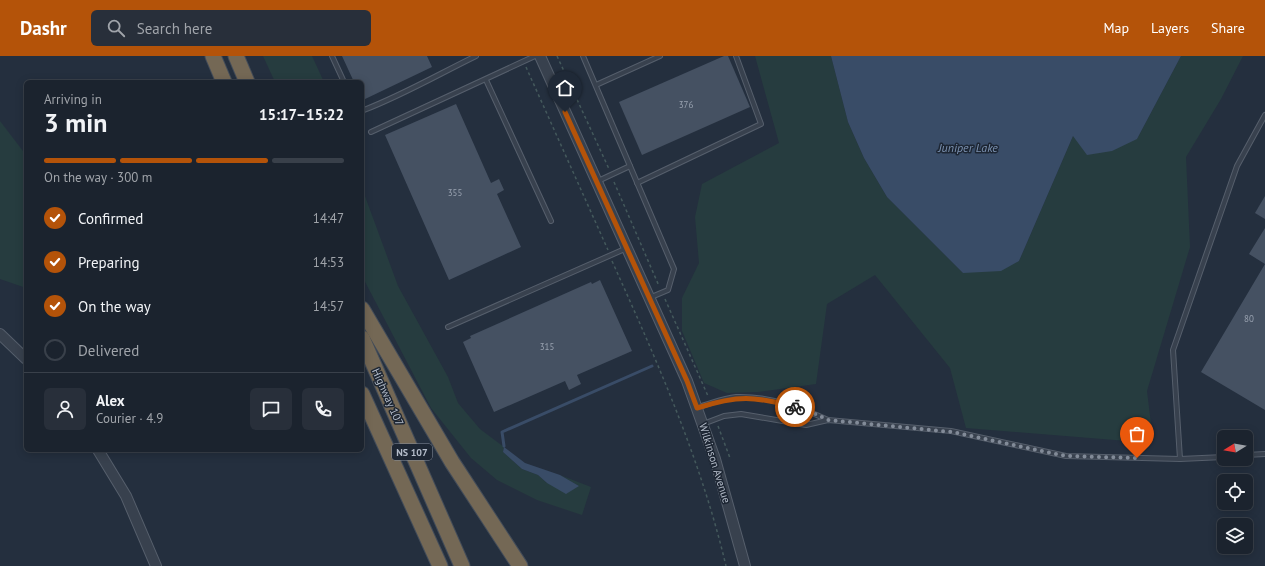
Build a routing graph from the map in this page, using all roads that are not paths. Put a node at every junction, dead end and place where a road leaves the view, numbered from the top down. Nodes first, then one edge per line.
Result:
1 (213, 56) edge
2 (236, 56) edge
3 (332, 56) edge
4 (476, 56) edge
5 (535, 56) edge
6 (540, 56) edge
7 (583, 56) edge
8 (660, 56) edge
9 (736, 56) edge
10 (223, 80) edge
11 (246, 80) edge
12 (343, 80) edge
13 (486, 80) junction
14 (596, 85) junction
15 (364, 110) edge
16 (1265, 115) edge
17 (371, 132) dead end
18 (630, 166) junction
19 (597, 181) junction
20 (637, 183) junction
21 (551, 221) dead end
22 (627, 248) junction
23 (649, 298) junction
24 (364, 312) edge
25 (448, 327) dead end
26 (0, 334) edge
27 (364, 343) edge
28 (24, 357) edge
29 (364, 398) edge
30 (697, 408) junction
31 (828, 420) junction
32 (703, 424) junction
33 (99, 452) edge
34 (1265, 454) edge
35 (1253, 455) edge
36 (1217, 457) edge
37 (1180, 459) junction
38 (156, 566) edge
39 (440, 566) edge
40 (462, 566) edge
41 (520, 566) edge
42 (745, 566) edge

1 - 10 highway
2 - 11 highway
3 - 12 lane
4 - 15 lane
5 - 13 lane
6 - 19 street, Wilkinson Avenue
7 - 14 lane
8 - 14 lane
9 - 20 lane
13 - 17 lane
13 - 21 lane
14 - 18 lane
16 - 37 lane
18 - 19 lane
18 - 20 lane
19 - 22 street, Wilkinson Avenue
20 - 23 lane
22 - 23 street, Wilkinson Avenue
22 - 25 lane
23 - 30 street, Wilkinson Avenue
24 - 41 highway
26 - 28 street
27 - 40 highway, Highway 107 / NS 107
29 - 39 highway, Highway 107 / NS 107
30 - 31 lane
30 - 32 street, Wilkinson Avenue
31 - 32 lane
31 - 37 lane
32 - 42 street, Wilkinson Avenue
33 - 38 street
34 - 35 lane
36 - 37 lane

